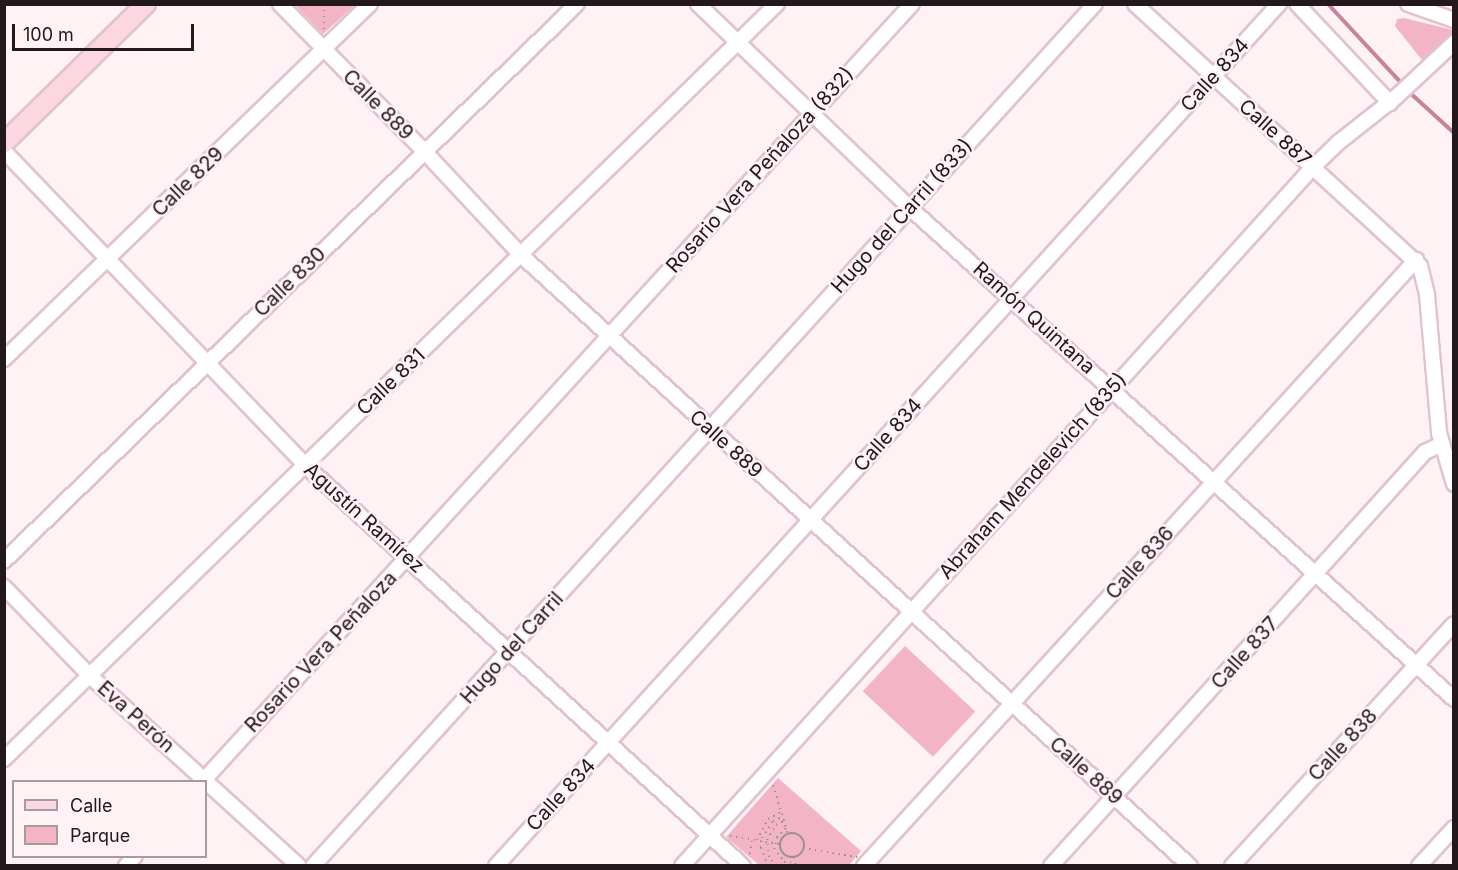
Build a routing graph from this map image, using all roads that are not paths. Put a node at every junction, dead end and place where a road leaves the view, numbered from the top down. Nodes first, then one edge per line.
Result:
1 (146, 4) edge
2 (280, 4) edge
3 (370, 4) edge
4 (577, 4) edge
5 (698, 4) edge
6 (777, 4) edge
7 (912, 4) edge
8 (1095, 4) edge
9 (1135, 4) edge
10 (1279, 4) edge
11 (1297, 4) edge
12 (1408, 4) edge
13 (1454, 20) edge
14 (736, 43) junction
15 (1454, 43) edge
16 (323, 51) junction
17 (1213, 77) junction
18 (1393, 100) junction
19 (811, 114) junction
20 (4, 143) edge
21 (4, 151) edge
22 (424, 151) junction
23 (1313, 167) junction
24 (910, 208) junction
25 (521, 255) junction
26 (108, 260) junction
27 (1416, 260) junction
28 (1013, 298) junction
29 (609, 336) junction
30 (4, 359) edge
31 (209, 362) junction
32 (1112, 388) junction
33 (711, 429) junction
34 (1442, 444) junction
35 (306, 466) junction
36 (1214, 481) junction
37 (1454, 484) edge
38 (811, 521) junction
39 (408, 558) junction
40 (4, 561) edge
41 (1315, 575) junction
42 (4, 587) edge
43 (911, 612) junction
44 (1454, 624) edge
45 (509, 651) junction
46 (1416, 666) junction
47 (90, 675) junction
48 (1454, 699) edge
49 (1012, 704) junction
50 (609, 742) junction
51 (4, 759) edge
52 (202, 780) edge
53 (204, 780) edge
54 (207, 785) edge
55 (1114, 797) junction
56 (1454, 828) edge
57 (710, 834) junction
58 (746, 861) edge
59 (867, 862) edge
60 (299, 866) edge
61 (313, 866) edge
62 (496, 866) edge
63 (682, 866) edge
64 (1051, 866) edge
65 (1190, 866) edge
66 (1232, 866) edge
67 (1419, 866) edge

1 - 20 main road
2 - 16 street, Calle 889
3 - 16 street, Calle 829
4 - 22 street, Calle 830
5 - 14 street, Ramón Quintana
6 - 14 street, Calle 831
7 - 19 street, Rosario Vera Peñaloza (832)
8 - 24 street, Hugo del Carril (833)
9 - 17 street, Calle 887
10 - 17 street, Calle 834
11 - 18 street
12 - 13 street
14 - 19 street, Ramón Quintana
14 - 25 street, Calle 831
15 - 18 street, Abraham Mendelevich (835)
16 - 22 street, Calle 889
16 - 26 street, Calle 829
17 - 23 street, Calle 887
17 - 28 street, Calle 834
18 - 23 street, Abraham Mendelevich (835)
19 - 24 street, Ramón Quintana
19 - 29 street, Rosario Vera Peñaloza (832)
21 - 26 street, Agustín Ramírez
22 - 25 street, Calle 889
22 - 31 street, Calle 830
23 - 27 street, Calle 887
23 - 32 street, Abraham Mendelevich (835)
24 - 28 street, Ramón Quintana
24 - 33 street, Hugo del Carril (833)
25 - 29 street, Calle 889
25 - 35 street, Calle 831
26 - 30 street, Calle 829
26 - 31 street, Agustín Ramírez
27 - 34 street
27 - 36 street, Calle 836
28 - 32 street, Ramón Quintana
28 - 38 street, Calle 834
29 - 33 street, Calle 889
29 - 39 street, Rosario Vera Peñaloza
31 - 35 street, Agustín Ramírez
31 - 40 street, Calle 830
32 - 36 street, Ramón Quintana
32 - 43 street, Abraham Mendelevich (835)
33 - 38 street, Calle 889
33 - 45 street, Hugo del Carril
34 - 37 street
34 - 41 street, Calle 837
35 - 39 street, Agustín Ramírez
35 - 47 street, Calle 831
36 - 41 street, Ramón Quintana
36 - 49 street, Calle 836
38 - 43 street, Calle 889
38 - 50 street, Calle 834
39 - 45 street, Agustín Ramírez
39 - 53 street, Rosario Vera Peñaloza
41 - 46 street, Ramón Quintana
41 - 55 street, Calle 837
42 - 47 street, Eva Perón
43 - 49 street, Calle 889
43 - 57 street, Abraham Mendelevich (835)
44 - 46 street, Calle 838
45 - 50 street, Agustín Ramírez
45 - 61 street, Hugo del Carril
46 - 48 street, Ramón Quintana
46 - 66 street, Calle 838
47 - 51 street, Calle 831
47 - 52 street, Eva Perón
49 - 55 street, Calle 889
49 - 59 street, Calle 836
50 - 57 street, Agustín Ramírez
50 - 62 street, Calle 834
54 - 60 street, Eva Perón
55 - 64 street, Calle 837
55 - 65 street, Calle 889
56 - 67 street
57 - 58 street, Agustín Ramírez
57 - 63 street, Abraham Mendelevich (835)

